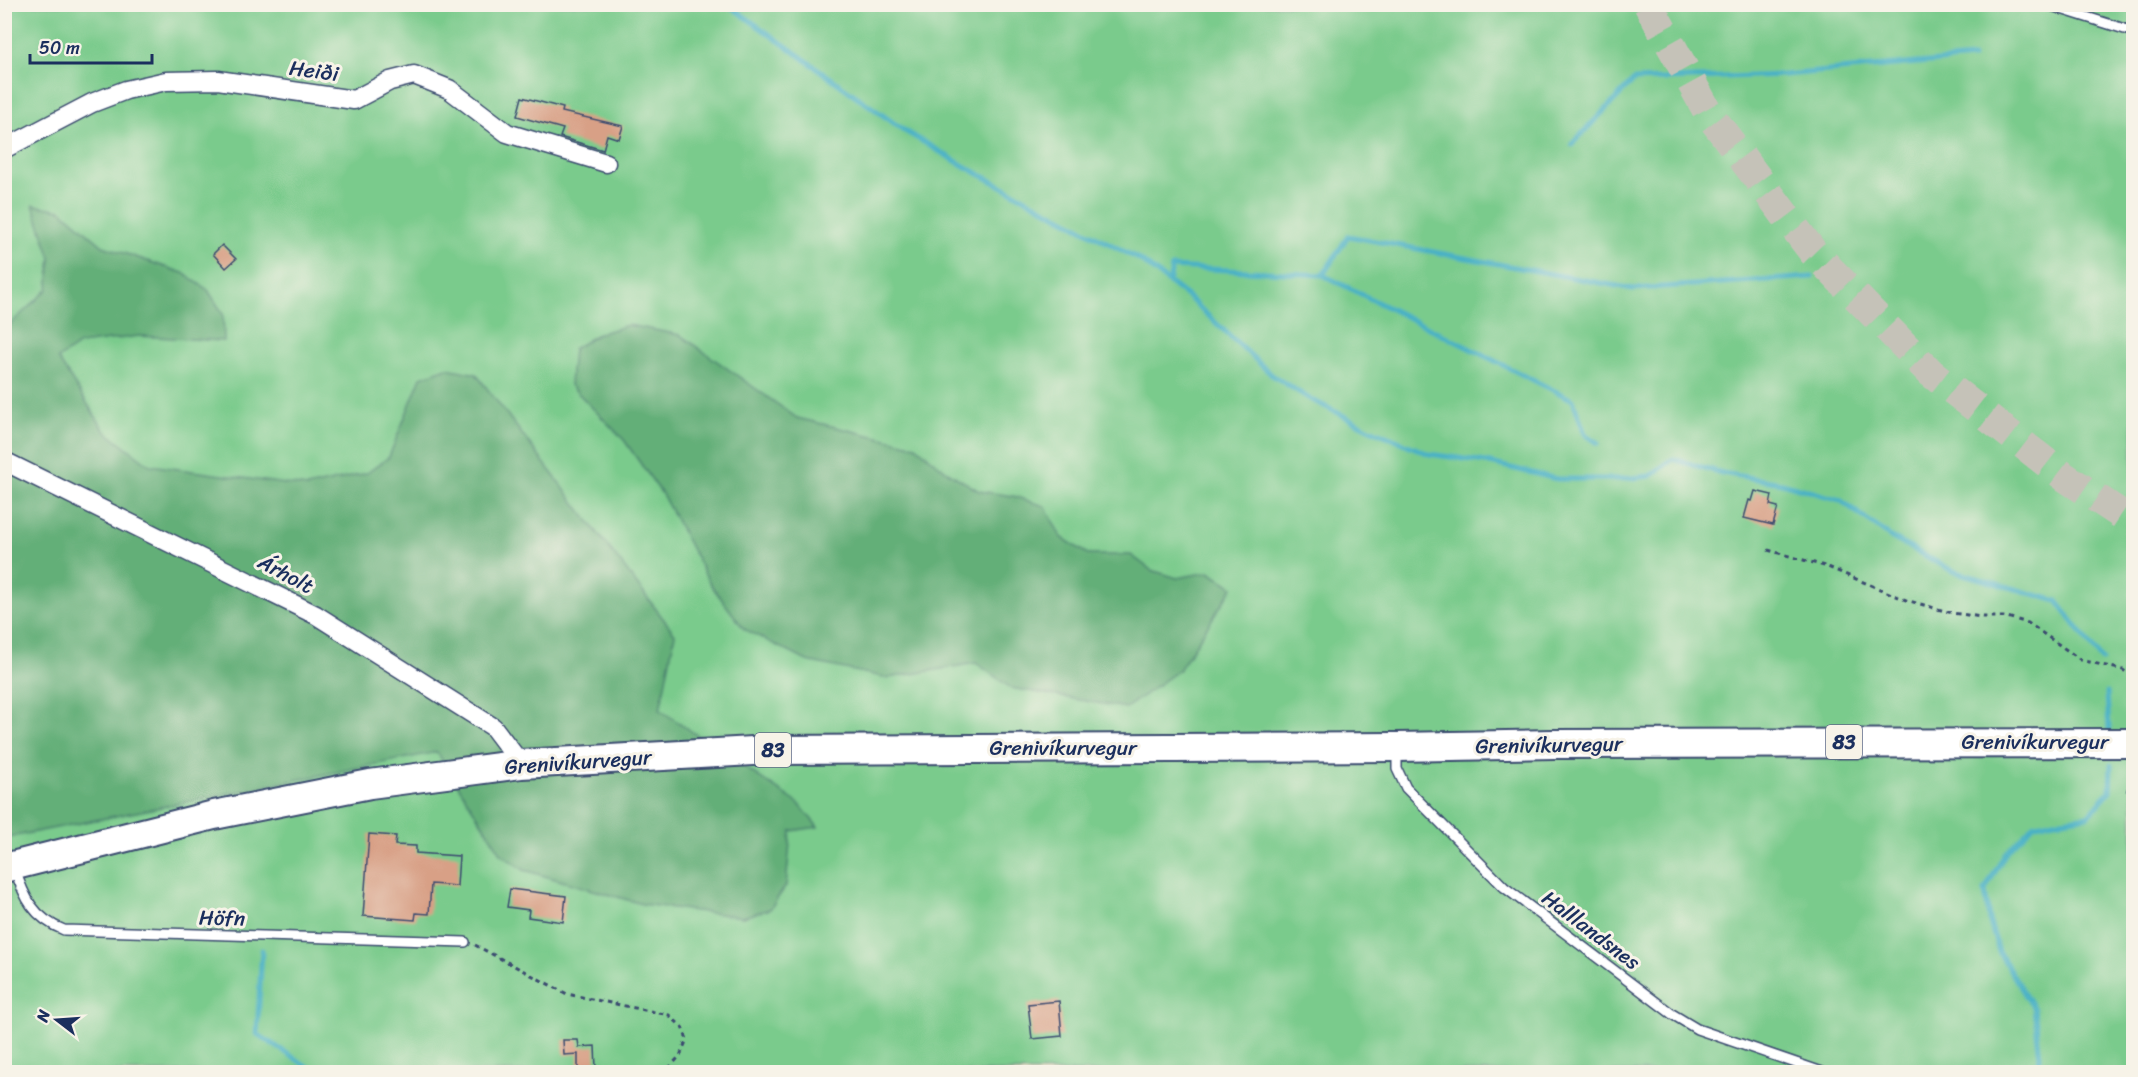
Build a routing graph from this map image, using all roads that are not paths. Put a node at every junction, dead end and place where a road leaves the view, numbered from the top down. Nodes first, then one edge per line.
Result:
1 (2045, 4) edge
2 (2133, 32) edge
3 (4, 149) edge
4 (606, 163) dead end
5 (4, 461) edge
6 (2133, 743) edge
7 (1397, 747) junction
8 (520, 764) junction
9 (9, 866) edge
10 (465, 942) road end
11 (1822, 1072) edge

1 - 2 lane
3 - 4 street, Heiði
5 - 8 street, Árholt
6 - 7 main road, Grenivíkurvegur / 83
7 - 8 main road, Grenivíkurvegur / 83
7 - 11 lane, Halllandsnes
8 - 9 main road, Grenivíkurvegur / 83
9 - 10 lane, Höfn

